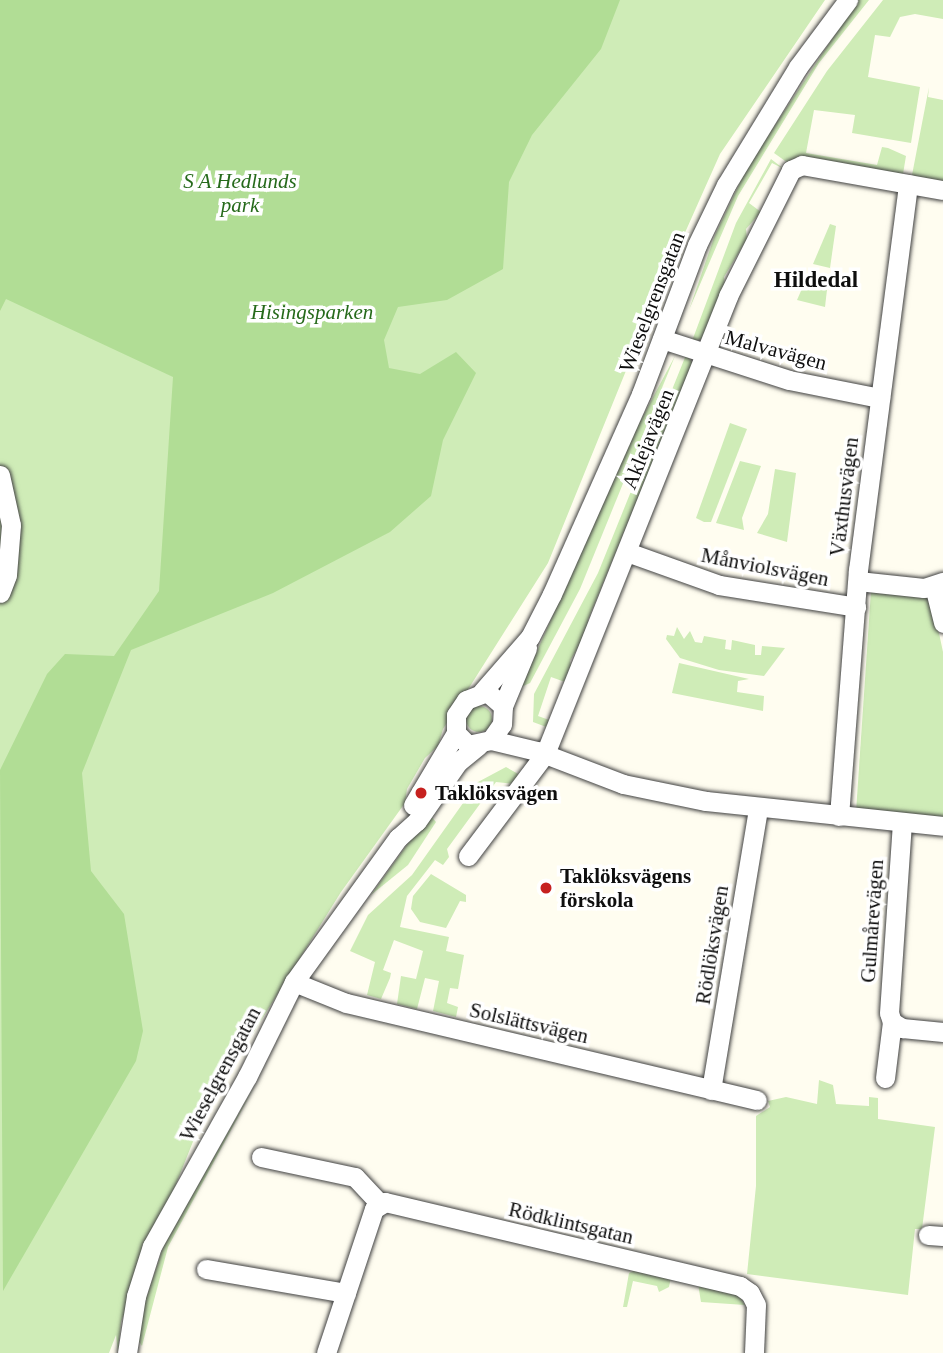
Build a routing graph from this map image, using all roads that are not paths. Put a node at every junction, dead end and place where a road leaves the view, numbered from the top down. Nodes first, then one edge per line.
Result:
1 (848, 0) edge
2 (908, 184) junction
3 (943, 190) edge
4 (662, 339) junction
5 (706, 355) junction
6 (880, 398) junction
7 (0, 475) edge
8 (628, 552) junction
9 (858, 581) junction
10 (939, 584) edge
11 (0, 593) edge
12 (856, 607) junction
13 (943, 623) edge
14 (530, 637) junction
15 (482, 692) junction
16 (503, 713) junction
17 (456, 733) junction
18 (484, 743) junction
19 (541, 752) junction
20 (758, 808) junction
21 (839, 816) junction
22 (902, 822) junction
23 (943, 826) edge
24 (398, 838) junction
25 (468, 856) dead end
26 (294, 982) junction
27 (892, 1022) junction
28 (943, 1032) edge
29 (885, 1078) dead end
30 (711, 1090) junction
31 (757, 1100) dead end
32 (261, 1157) dead end
33 (379, 1203) junction
34 (206, 1269) dead end
35 (346, 1293) junction
36 (127, 1353) edge
37 (326, 1353) edge
38 (754, 1353) edge

1 - 4 street, Wieselgrensgatan
2 - 3 street, Aklejavägen
2 - 5 street, Aklejavägen
2 - 6 street, Växthusvägen
4 - 5 street, Malvavägen
4 - 14 street, Wieselgrensgatan
5 - 6 street, Malvavägen
5 - 8 street, Aklejavägen
6 - 9 street, Växthusvägen
7 - 11 street
8 - 12 street, Månviolsvägen
8 - 19 street, Aklejavägen
9 - 10 street, Månviolsvägen
9 - 12 street, Växthusvägen
10 - 13 street
12 - 21 street, Växthusvägen
14 - 15 street, Wieselgrensgatan
14 - 16 street, Wieselgrensgatan
15 - 16 street
15 - 17 street, Wieselgrensgatan
16 - 18 street, Wieselgrensgatan
16 - 19 street
17 - 18 street
17 - 24 street, Wieselgrensgatan
18 - 19 street
18 - 24 street, Wieselgrensgatan
19 - 20 street
19 - 25 street, Aklejavägen
20 - 21 street
20 - 30 street, Rödlöksvägen
21 - 22 street
22 - 23 street
22 - 27 street, Gulmårevägen
24 - 26 street, Wieselgrensgatan
26 - 30 street, Solslättsvägen
26 - 36 street, Wieselgrensgatan
27 - 28 street
27 - 29 street, Gulmårevägen
30 - 31 street, Solslättsvägen
32 - 33 street
33 - 35 street
33 - 38 street, Rödklintsgatan
34 - 35 street
35 - 37 street

